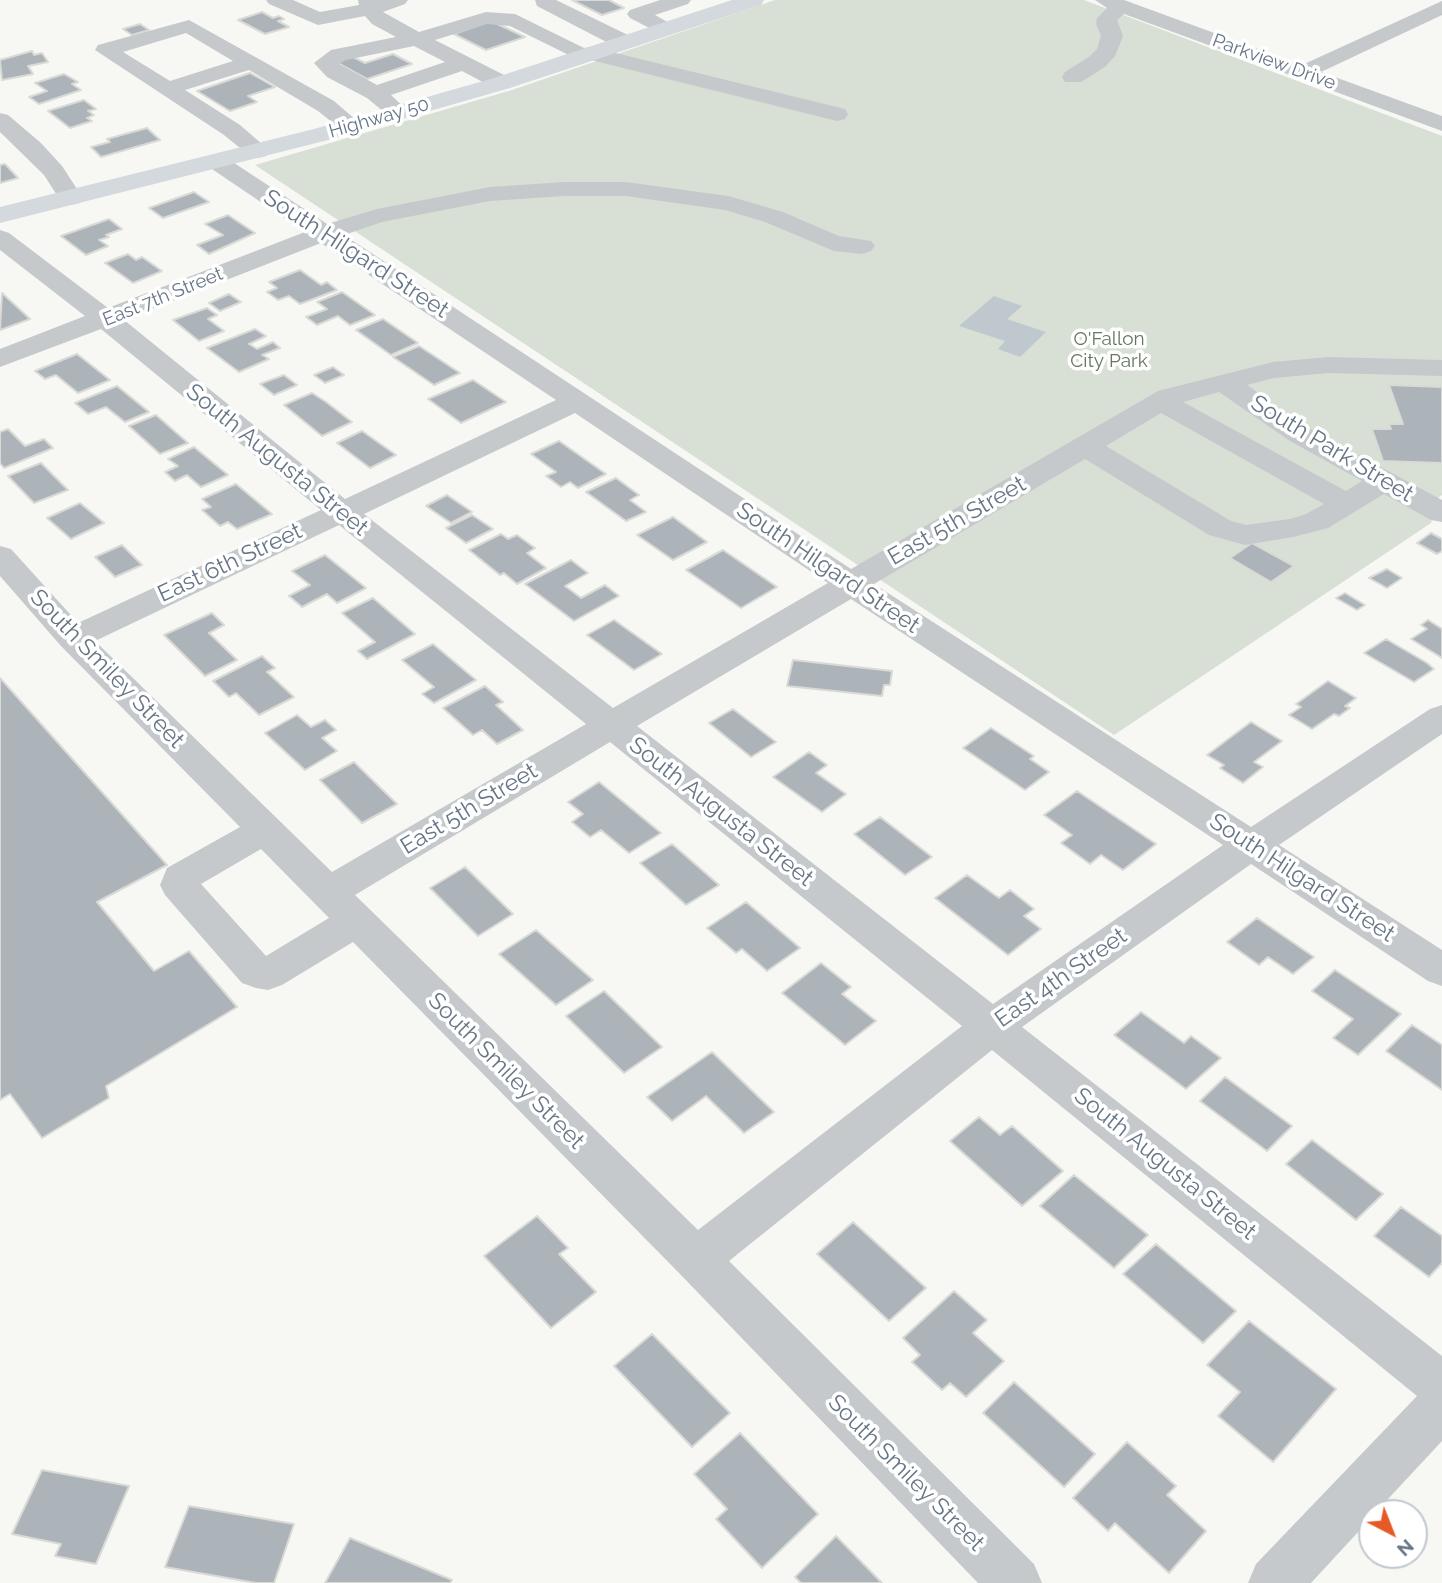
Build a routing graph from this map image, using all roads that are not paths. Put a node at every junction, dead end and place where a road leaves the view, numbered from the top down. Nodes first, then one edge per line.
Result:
1 (276, 0) edge
2 (398, 0) edge
3 (622, 0) edge
4 (681, 0) edge
5 (753, 0) edge
6 (1427, 0) edge
7 (547, 1) edge
8 (1115, 2) edge
9 (369, 5) edge
10 (1442, 6) edge
11 (336, 7) edge
12 (646, 12) junction
13 (666, 29) junction
14 (418, 39) junction
15 (624, 43) junction
16 (587, 55) junction
17 (251, 62) junction
18 (465, 63) junction
19 (1302, 73) junction
20 (1073, 77) dead end
21 (502, 83) junction
22 (167, 89) junction
23 (375, 93) junction
24 (398, 112) junction
25 (837, 114) dead end
26 (0, 120) edge
27 (1442, 124) edge
28 (351, 126) junction
29 (258, 151) junction
30 (216, 162) junction
31 (71, 198) junction
32 (0, 215) edge
33 (324, 233) junction
34 (0, 239) edge
35 (862, 246) dead end
36 (107, 320) junction
37 (0, 359) edge
38 (1442, 368) edge
39 (1223, 382) junction
40 (578, 401) junction
41 (1160, 401) junction
42 (1085, 446) junction
43 (1384, 481) junction
44 (1347, 504) junction
45 (341, 511) junction
46 (1441, 511) edge
47 (0, 556) edge
48 (851, 584) junction
49 (73, 638) junction
50 (1442, 717) edge
51 (610, 725) junction
52 (264, 830) junction
53 (1251, 845) junction
54 (341, 907) junction
55 (1442, 970) edge
56 (992, 1026) junction
57 (696, 1259) junction
58 (1442, 1386) edge
59 (1442, 1405) edge
60 (1015, 1583) edge
61 (1275, 1583) edge

1 - 11 street
2 - 9 street
3 - 12 street
4 - 12 street
5 - 13 main road, Highway 50
6 - 10 street
7 - 15 street
8 - 19 street, Parkview Drive
8 - 20 street
9 - 11 street
9 - 14 street
10 - 19 street
12 - 13 street
13 - 15 main road, Highway 50
14 - 16 street
14 - 18 street
14 - 23 street
15 - 16 main road, Highway 50
16 - 21 main road, Highway 50
16 - 25 street
17 - 22 street
17 - 22 street
17 - 28 street
18 - 21 street
18 - 23 street
19 - 27 street, Parkview Drive
21 - 24 main road, Highway 50
22 - 29 street
23 - 24 street
24 - 28 main road, Highway 50
26 - 31 street
28 - 29 main road, Highway 50
29 - 30 main road, Highway 50
30 - 31 main road, Highway 50
30 - 33 street, South Hilgard Street
31 - 32 main road, Highway 50
33 - 35 street, East 7th Street
33 - 36 street, East 7th Street
33 - 40 street, South Hilgard Street
34 - 36 street, South Augusta Street
36 - 37 street, East 7th Street
36 - 45 street, South Augusta Street
38 - 39 street, East 5th Street
39 - 41 street, East 5th Street
39 - 43 street, South Park Street
40 - 45 street, East 6th Street
40 - 48 street, South Hilgard Street
41 - 42 street, East 5th Street
41 - 44 street
42 - 44 street
42 - 48 street, East 5th Street
43 - 44 street
43 - 46 street, South Park Street
45 - 49 street, East 6th Street
45 - 51 street, South Augusta Street
47 - 49 street, South Smiley Street
48 - 51 street, East 5th Street
48 - 53 street, South Hilgard Street
49 - 52 street, South Smiley Street
50 - 53 street, East 4th Street
51 - 54 street, East 5th Street
51 - 56 street, South Augusta Street
52 - 54 street, South Smiley Street
52 - 54 street, East 5th Street
53 - 55 street, South Hilgard Street
53 - 56 street, East 4th Street
54 - 57 street, South Smiley Street
56 - 57 street, East 4th Street
56 - 58 street, South Augusta Street
57 - 60 street, South Smiley Street
59 - 61 street

